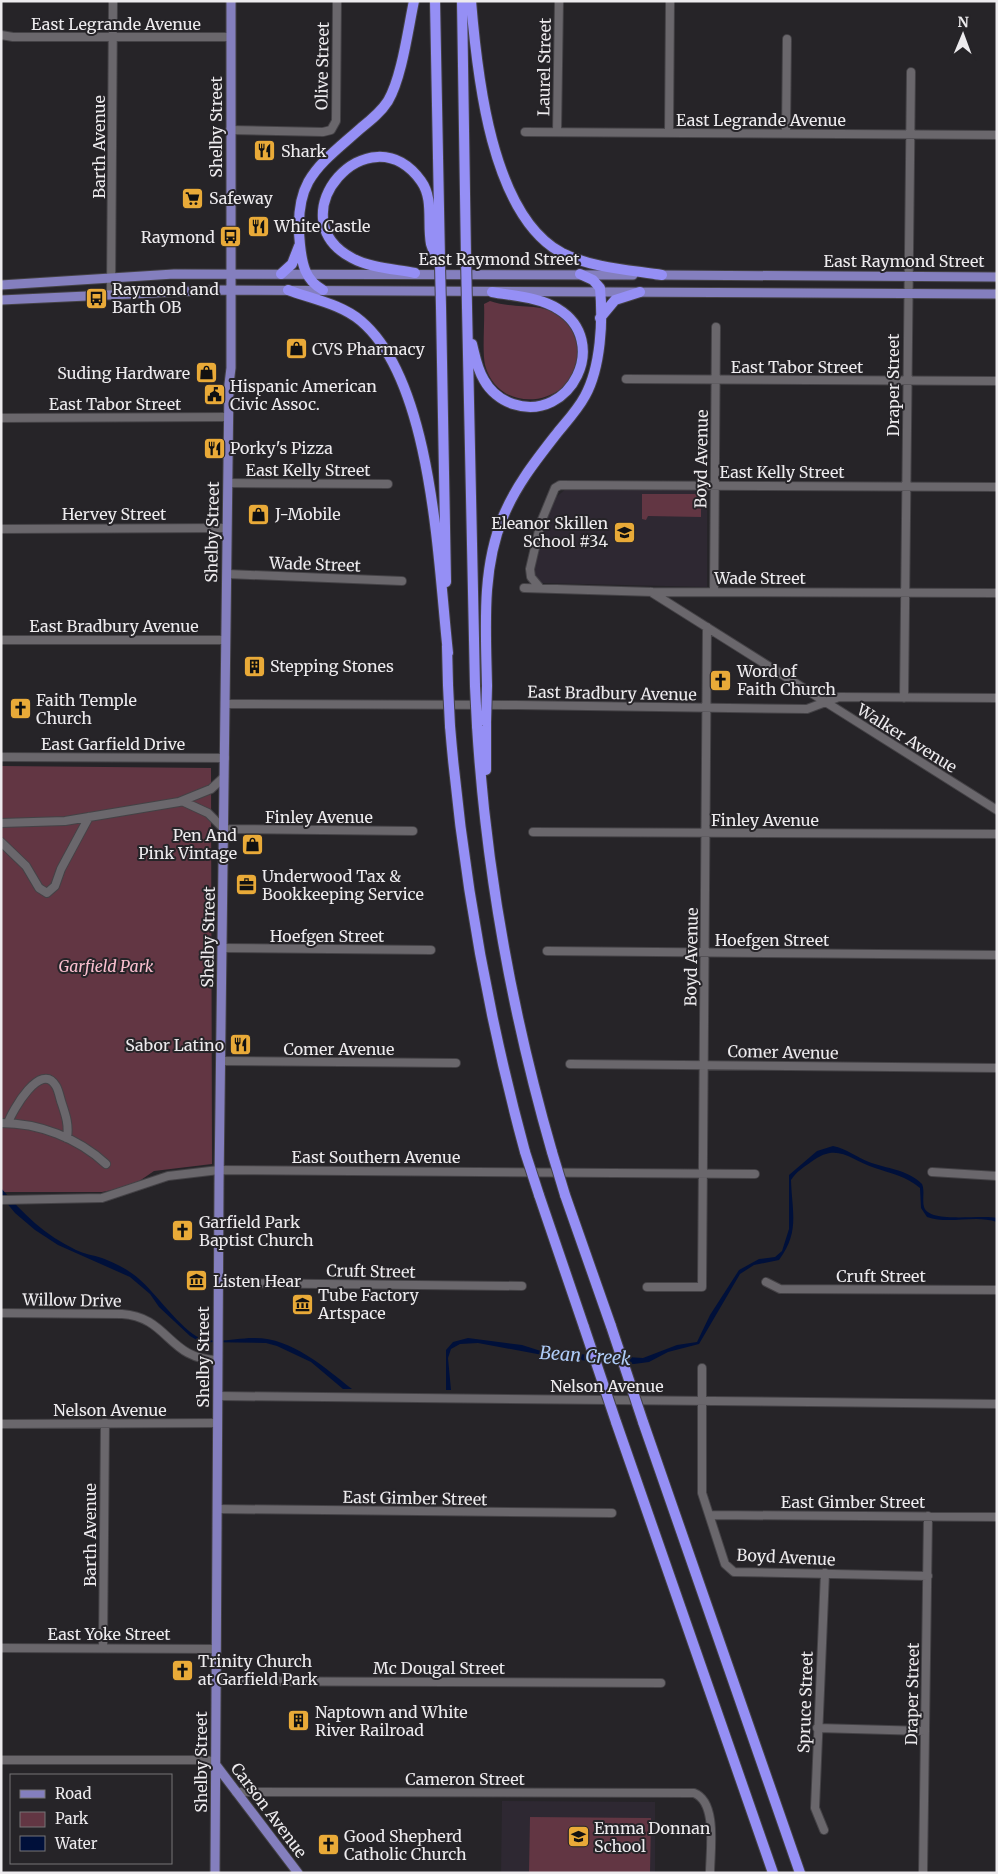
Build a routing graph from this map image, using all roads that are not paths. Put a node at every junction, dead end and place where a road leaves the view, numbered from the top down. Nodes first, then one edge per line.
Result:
1 (113, 1) edge
2 (231, 1) edge
3 (337, 1) edge
4 (414, 1) edge
5 (435, 1) edge
6 (462, 1) edge
7 (471, 1) edge
8 (559, 1) edge
9 (670, 1) edge
10 (1, 35) edge
11 (230, 37) junction
12 (113, 38) junction
13 (787, 39) dead end
14 (911, 72) dead end
15 (230, 130) junction
16 (525, 132) dead end
17 (557, 132) junction
18 (669, 133) junction
19 (786, 133) junction
20 (910, 134) junction
21 (997, 135) edge
22 (300, 240) junction
23 (438, 258) junction
24 (415, 273) junction
25 (231, 274) junction
26 (281, 274) junction
27 (306, 274) junction
28 (580, 274) junction
29 (662, 275) junction
30 (907, 276) junction
31 (112, 277) junction
32 (997, 277) edge
33 (1, 285) edge
34 (232, 290) junction
35 (288, 290) junction
36 (323, 290) junction
37 (600, 291) junction
38 (492, 292) junction
39 (640, 292) junction
40 (111, 293) junction
41 (907, 294) junction
42 (997, 294) edge
43 (1, 300) edge
44 (600, 319) junction
45 (468, 327) junction
46 (716, 327) dead end
47 (626, 379) dead end
48 (715, 380) junction
49 (906, 381) junction
50 (997, 381) edge
51 (228, 417) junction
52 (1, 418) edge
53 (228, 483) junction
54 (388, 484) dead end
55 (714, 485) junction
56 (905, 486) junction
57 (997, 487) edge
58 (1, 528) edge
59 (227, 528) junction
60 (226, 574) junction
61 (402, 581) dead end
62 (524, 588) dead end
63 (540, 588) junction
64 (651, 592) junction
65 (714, 592) junction
66 (904, 592) junction
67 (997, 593) edge
68 (707, 627) junction
69 (1, 640) edge
70 (226, 640) junction
71 (448, 653) junction
72 (904, 698) junction
73 (997, 698) edge
74 (825, 703) junction
75 (225, 704) junction
76 (707, 708) junction
77 (482, 724) junction
78 (1, 757) edge
79 (224, 758) junction
80 (224, 777) junction
81 (182, 801) junction
82 (986, 804) junction
83 (997, 804) edge
84 (997, 810) edge
85 (89, 817) junction
86 (1, 823) edge
87 (224, 829) junction
88 (413, 831) dead end
89 (533, 832) dead end
90 (706, 834) junction
91 (997, 834) edge
92 (1, 842) edge
93 (222, 948) junction
94 (431, 950) dead end
95 (547, 951) dead end
96 (704, 953) junction
97 (997, 955) edge
98 (221, 1061) junction
99 (456, 1063) dead end
100 (570, 1064) dead end
101 (703, 1065) junction
102 (997, 1068) edge
103 (4, 1123) edge
104 (67, 1138) junction
105 (106, 1164) dead end
106 (219, 1170) junction
107 (932, 1172) dead end
108 (703, 1174) junction
109 (755, 1174) dead end
110 (997, 1176) edge
111 (1, 1200) edge
112 (766, 1282) dead end
113 (219, 1283) junction
114 (522, 1286) dead end
115 (647, 1287) dead end
116 (997, 1290) edge
117 (1, 1313) edge
118 (218, 1357) junction
119 (702, 1368) dead end
120 (218, 1396) junction
121 (701, 1400) junction
122 (997, 1404) edge
123 (105, 1423) junction
124 (218, 1423) junction
125 (1, 1424) edge
126 (217, 1510) junction
127 (612, 1513) dead end
128 (710, 1515) junction
129 (928, 1516) junction
130 (997, 1517) edge
131 (825, 1573) junction
132 (928, 1576) junction
133 (1, 1648) edge
134 (103, 1648) junction
135 (216, 1648) junction
136 (216, 1681) junction
137 (661, 1683) dead end
138 (818, 1728) junction
139 (925, 1731) junction
140 (1, 1760) edge
141 (216, 1766) junction
142 (236, 1792) junction
143 (824, 1830) dead end
144 (215, 1873) edge
145 (298, 1873) edge
146 (710, 1873) edge
147 (773, 1873) edge
148 (800, 1873) edge
149 (923, 1873) edge

1 - 12 street, Barth Avenue
2 - 11 main road, Shelby Street
3 - 15 street, Olive Street
4 - 22 highway
5 - 23 highway
6 - 45 highway, bridge
7 - 29 highway
8 - 17 street, Laurel Street
9 - 18 street
10 - 12 street, East Legrande Avenue
11 - 12 street, East Legrande Avenue
11 - 15 main road, Shelby Street
12 - 31 street, Barth Avenue
13 - 19 street
14 - 20 street, Draper Street
15 - 25 main road, Shelby Street
16 - 17 street, East Legrande Avenue
17 - 18 street, East Legrande Avenue
18 - 19 street, East Legrande Avenue
19 - 20 street, East Legrande Avenue
20 - 21 street, East Legrande Avenue
20 - 30 street, Draper Street
22 - 26 highway
22 - 27 highway
23 - 24 highway
23 - 71 highway, bridge
24 - 27 main road, East Raymond Street
24 - 28 main road, East Raymond Street
25 - 26 main road, East Raymond Street
25 - 31 main road, East Raymond Street
25 - 34 main road, Shelby Street
26 - 27 main road, East Raymond Street
27 - 36 highway
28 - 29 main road, East Raymond Street
28 - 37 highway
29 - 30 main road, East Raymond Street
30 - 32 main road, East Raymond Street
30 - 41 street, Draper Street
31 - 33 main road, East Raymond Street
31 - 40 street, Barth Avenue
34 - 35 main road, East Raymond Street
34 - 40 main road, East Raymond Street
34 - 51 main road, Shelby Street
35 - 36 main road, East Raymond Street
35 - 71 highway
36 - 38 main road, East Raymond Street
37 - 38 main road, East Raymond Street
37 - 39 main road, East Raymond Street
37 - 44 highway
38 - 45 highway
39 - 41 main road, East Raymond Street
39 - 44 highway
40 - 43 main road, East Raymond Street
41 - 42 main road, East Raymond Street
41 - 49 street, Draper Street
44 - 77 highway, bridge
45 - 77 highway, bridge
46 - 48 street, Boyd Avenue
47 - 48 street, East Tabor Street
48 - 49 street, East Tabor Street
48 - 55 street, Boyd Avenue
49 - 50 street, East Tabor Street
49 - 56 street, Draper Street
51 - 52 street, East Tabor Street
51 - 53 main road, Shelby Street
53 - 54 street, East Kelly Street
53 - 59 main road, Shelby Street
55 - 56 street, East Kelly Street
55 - 63 street, East Kelly Street
55 - 65 street, Boyd Avenue
56 - 57 street, East Kelly Street
56 - 66 street, Draper Street
58 - 59 street, Hervey Street
59 - 60 main road, Shelby Street
60 - 61 street, Wade Street
60 - 70 main road, Shelby Street
62 - 63 street, Wade Street
63 - 64 street, Wade Street
64 - 65 street, Wade Street
64 - 68 street, Walker Avenue
65 - 66 street, Wade Street
66 - 67 street, Wade Street
66 - 72 street, Draper Street
68 - 74 street, Walker Avenue
68 - 76 street, Boyd Avenue
69 - 70 street, East Bradbury Avenue
70 - 75 main road, Shelby Street
71 - 147 highway, bridge
72 - 73 street, East Bradbury Avenue
72 - 74 street, East Bradbury Avenue
74 - 76 street, East Bradbury Avenue
74 - 82 street, Walker Avenue
75 - 76 street, East Bradbury Avenue
75 - 79 main road, Shelby Street
76 - 90 street, Boyd Avenue
77 - 148 highway, bridge
78 - 79 street, East Garfield Drive
79 - 80 main road, Shelby Street
80 - 81 street
80 - 87 main road, Shelby Street
81 - 85 street
81 - 87 street
82 - 83 street
82 - 84 street, Walker Avenue
85 - 86 street
85 - 92 street
87 - 88 street, Finley Avenue
87 - 93 main road, Shelby Street
89 - 90 street, Finley Avenue
90 - 91 street, Finley Avenue
90 - 96 street, Boyd Avenue
93 - 94 street, Hoefgen Street
93 - 98 main road, Shelby Street
95 - 96 street, Hoefgen Street
96 - 97 street, Hoefgen Street
96 - 101 street, Boyd Avenue
98 - 99 street, Comer Avenue
98 - 106 main road, Shelby Street
100 - 101 street, Comer Avenue
101 - 102 street, Comer Avenue
101 - 108 street, Boyd Avenue
103 - 104 street
103 - 104 street
104 - 105 street
106 - 108 street, East Southern Avenue
106 - 111 street, East Southern Avenue
106 - 113 main road, Shelby Street
107 - 110 street
108 - 109 street, East Southern Avenue
108 - 115 street, Boyd Avenue
112 - 116 street, Cruft Street
113 - 114 street, Cruft Street
113 - 118 main road, Shelby Street
117 - 118 street, Willow Drive
118 - 120 main road, Shelby Street
119 - 121 street, Boyd Avenue
120 - 121 street, Nelson Avenue
120 - 124 main road, Shelby Street
121 - 122 street, Nelson Avenue
121 - 128 street, Boyd Avenue
123 - 124 street, Nelson Avenue
123 - 125 street, Nelson Avenue
123 - 134 street, Barth Avenue
124 - 126 main road, Shelby Street
126 - 127 street, East Gimber Street
126 - 135 main road, Shelby Street
128 - 129 street, East Gimber Street
128 - 131 street, Boyd Avenue
129 - 130 street, East Gimber Street
129 - 132 street, Draper Street
131 - 132 street, Boyd Avenue
131 - 138 street, Spruce Street
132 - 139 street, Draper Street
133 - 134 street, East Yoke Street
134 - 135 street, East Yoke Street
135 - 136 main road, Shelby Street
136 - 137 street, Mc Dougal Street
136 - 141 main road, Shelby Street
138 - 139 street
138 - 143 street, Spruce Street
139 - 149 street, Draper Street
140 - 141 street
141 - 142 main road, Carson Avenue
141 - 144 main road, Shelby Street
142 - 145 main road, Carson Avenue
142 - 146 street, Cameron Street

